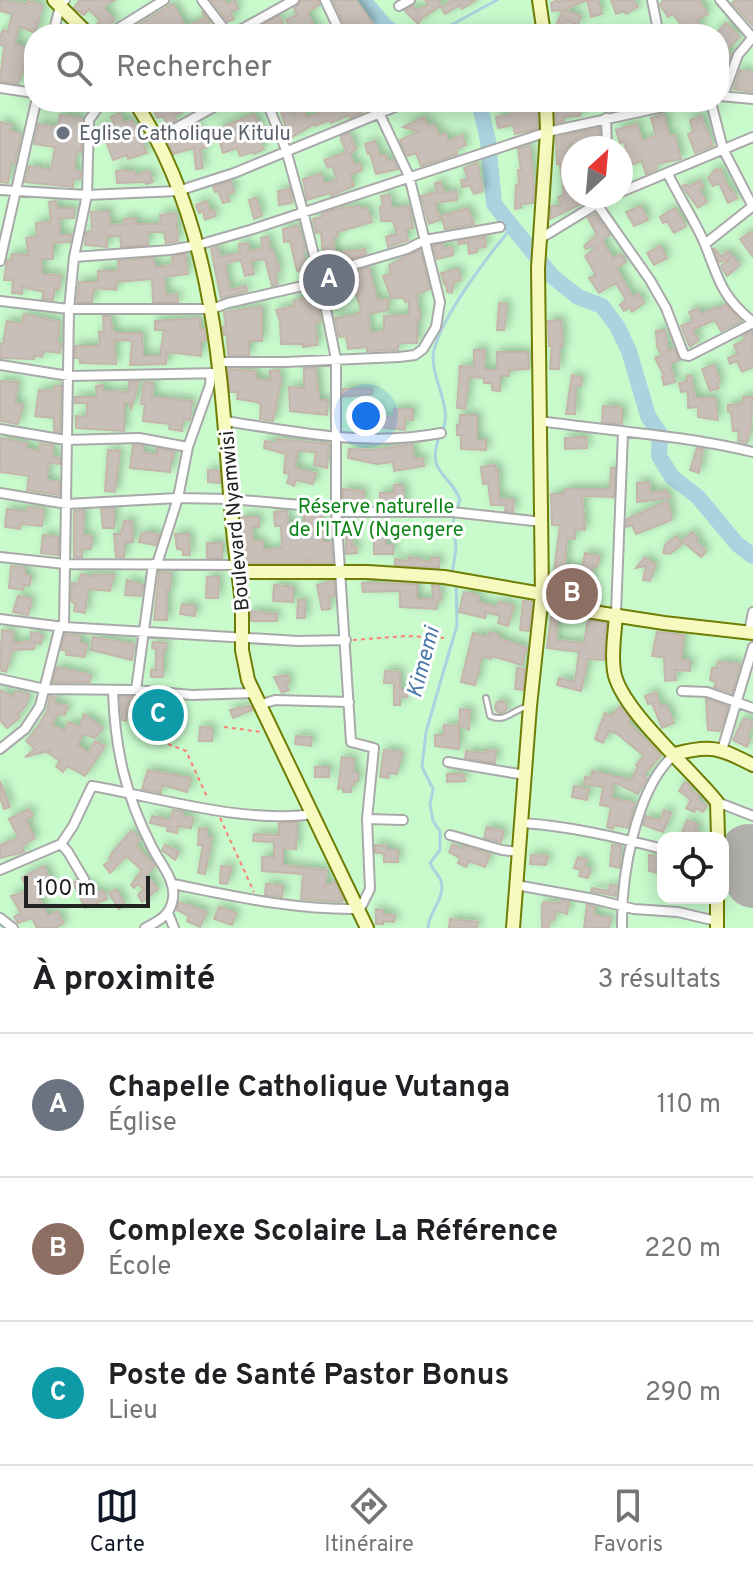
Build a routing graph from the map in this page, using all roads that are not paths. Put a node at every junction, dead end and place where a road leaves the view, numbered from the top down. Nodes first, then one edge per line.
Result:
1 (164, 0) edge
2 (202, 0) edge
3 (294, 0) edge
4 (325, 0) edge
5 (410, 0) edge
6 (539, 0) edge
7 (652, 0) edge
8 (720, 0) edge
9 (59, 2) edge
10 (399, 6) dead end
11 (55, 24) edge
12 (79, 24) edge
13 (125, 24) edge
14 (222, 24) edge
15 (250, 24) edge
16 (336, 24) edge
17 (543, 24) edge
18 (660, 24) edge
19 (753, 37) edge
20 (729, 77) edge
21 (0, 88) edge
22 (24, 92) edge
23 (729, 97) edge
24 (753, 99) edge
25 (34, 112) edge
26 (95, 112) edge
27 (141, 112) edge
28 (205, 112) edge
29 (271, 112) edge
30 (546, 112) edge
31 (622, 112) edge
32 (714, 112) edge
33 (379, 113) joint
34 (606, 118) junction
35 (547, 132) junction
36 (607, 136) edge
37 (753, 137) edge
38 (156, 139) junction
39 (723, 149) junction
40 (286, 150) junction
41 (668, 174) junction
42 (409, 176) junction
43 (633, 187) edge
44 (0, 190) edge
45 (178, 191) junction
46 (15, 192) junction
47 (87, 195) junction
48 (753, 206) edge
49 (588, 208) edge
50 (600, 208) edge
51 (303, 211) junction
52 (500, 227) dead end
53 (541, 238) junction
54 (425, 240) junction
55 (705, 244) junction
56 (198, 245) junction
57 (74, 257) junction
58 (0, 261) edge
59 (320, 278) junction
60 (0, 301) edge
61 (69, 309) junction
62 (212, 309) junction
63 (753, 323) edge
64 (336, 359) junction
65 (0, 365) edge
66 (217, 369) junction
67 (69, 376) junction
68 (225, 421) junction
69 (539, 421) junction
70 (0, 429) edge
71 (623, 432) junction
72 (441, 433) dead end
73 (336, 437) junction
74 (66, 440) junction
75 (188, 447) junction
76 (753, 452) edge
77 (0, 493) edge
78 (178, 498) junction
79 (230, 499) junction
80 (67, 504) junction
81 (336, 510) junction
82 (543, 522) junction
83 (0, 557) edge
84 (65, 564) junction
85 (155, 564) junction
86 (238, 569) junction
87 (339, 572) junction
88 (542, 599) junction
89 (753, 612) edge
90 (616, 614) junction
91 (0, 619) edge
92 (62, 626) junction
93 (145, 631) junction
94 (751, 633) edge
95 (241, 638) junction
96 (346, 640) junction
97 (753, 647) edge
98 (0, 679) edge
99 (45, 689) junction
100 (136, 690) junction
101 (113, 691) junction
102 (682, 691) dead end
103 (486, 698) dead end
104 (256, 699) junction
105 (737, 701) junction
106 (349, 702) junction
107 (530, 706) junction
108 (753, 708) edge
109 (0, 749) edge
110 (722, 750) junction
111 (675, 754) junction
112 (448, 762) dead end
113 (753, 765) edge
114 (525, 775) junction
115 (128, 793) junction
116 (717, 802) junction
117 (313, 814) junction
118 (753, 816) edge
119 (367, 819) junction
120 (403, 820) dead end
121 (522, 823) junction
122 (718, 832) edge
123 (450, 835) dead end
124 (633, 840) junction
125 (61, 844) junction
126 (657, 847) edge
127 (519, 852) junction
128 (0, 870) edge
129 (84, 879) dead end
130 (173, 884) junction
131 (516, 885) junction
132 (717, 904) edge
133 (622, 906) junction
134 (360, 909) junction
135 (168, 913) junction
136 (0, 918) edge
137 (717, 925) edge
138 (363, 926) edge
139 (13, 928) edge
140 (145, 928) edge
141 (174, 928) edge
142 (513, 928) edge
143 (622, 928) edge

1 - 13 street
2 - 14 street
3 - 15 street
4 - 16 street
5 - 10 street
6 - 17 street
7 - 18 street
8 - 19 street
9 - 11 street
9 - 12 street
19 - 20 street
21 - 22 street
23 - 24 street
25 - 46 street
26 - 47 street
27 - 38 street, Boulevard Nyamwisi
28 - 38 street
29 - 40 street
30 - 35 street
31 - 34 street
32 - 39 street
33 - 40 street
33 - 42 street
34 - 35 street
34 - 36 street
35 - 42 street
35 - 53 street
37 - 39 street
38 - 45 street, Boulevard Nyamwisi
39 - 41 street
39 - 48 street
40 - 45 street
40 - 51 street
41 - 43 street
41 - 55 street
42 - 51 street
42 - 54 street
44 - 46 street
45 - 47 street
45 - 56 street, Boulevard Nyamwisi
46 - 47 street
46 - 58 street
47 - 57 street
48 - 55 street
49 - 53 street
50 - 63 street
51 - 56 street
51 - 59 street
52 - 54 street
53 - 69 street
54 - 59 street
54 - 64 street
55 - 63 street
56 - 57 street
56 - 62 street, Boulevard Nyamwisi
57 - 61 street
59 - 62 street
59 - 64 street
60 - 61 street
61 - 62 street
61 - 67 street
62 - 66 street, Boulevard Nyamwisi
64 - 66 street
64 - 73 street
65 - 67 street
66 - 67 street
66 - 68 street, Boulevard Nyamwisi
66 - 75 street
67 - 74 street
68 - 73 street
68 - 79 street, Boulevard Nyamwisi
69 - 71 street
69 - 82 street
70 - 74 street
71 - 76 street
71 - 90 street
72 - 73 street
73 - 81 street
74 - 75 street
74 - 80 street
75 - 78 street
77 - 80 street
78 - 79 street
78 - 80 street
78 - 85 street
79 - 81 street
79 - 86 street, Boulevard Nyamwisi
80 - 84 street
81 - 82 street
81 - 87 street
82 - 88 street
83 - 84 street
84 - 85 street
84 - 92 street
85 - 86 street
85 - 93 street
86 - 87 street
86 - 95 street, Boulevard Nyamwisi
87 - 88 street
87 - 96 street
88 - 90 street
88 - 107 street
89 - 94 street
90 - 94 street
90 - 111 street
91 - 92 street
92 - 93 street
92 - 99 street
93 - 95 street
93 - 100 street
95 - 96 street
95 - 104 street, Boulevard Nyamwisi
96 - 106 street
97 - 105 street
98 - 99 street
99 - 101 street
99 - 109 street
100 - 101 street
100 - 104 street
101 - 115 street
102 - 105 street
103 - 107 lane
104 - 106 street
104 - 117 street, Boulevard Nyamwisi
105 - 108 street
105 - 110 street
106 - 119 street
107 - 114 street
110 - 111 street
110 - 113 street
111 - 116 street
111 - 124 street
112 - 114 street
114 - 121 street
115 - 117 street
115 - 125 street
115 - 130 street
116 - 118 street
116 - 122 street
117 - 134 street, Boulevard Nyamwisi
119 - 120 street
119 - 134 street
121 - 124 street
121 - 127 street
123 - 127 street
124 - 126 street
124 - 133 street
125 - 128 street
125 - 129 street
127 - 131 street
130 - 134 street
130 - 135 street
131 - 133 street
131 - 142 street
132 - 137 street
133 - 137 street
133 - 143 street
134 - 138 street, Boulevard Nyamwisi
135 - 140 street
135 - 141 street
136 - 139 street

